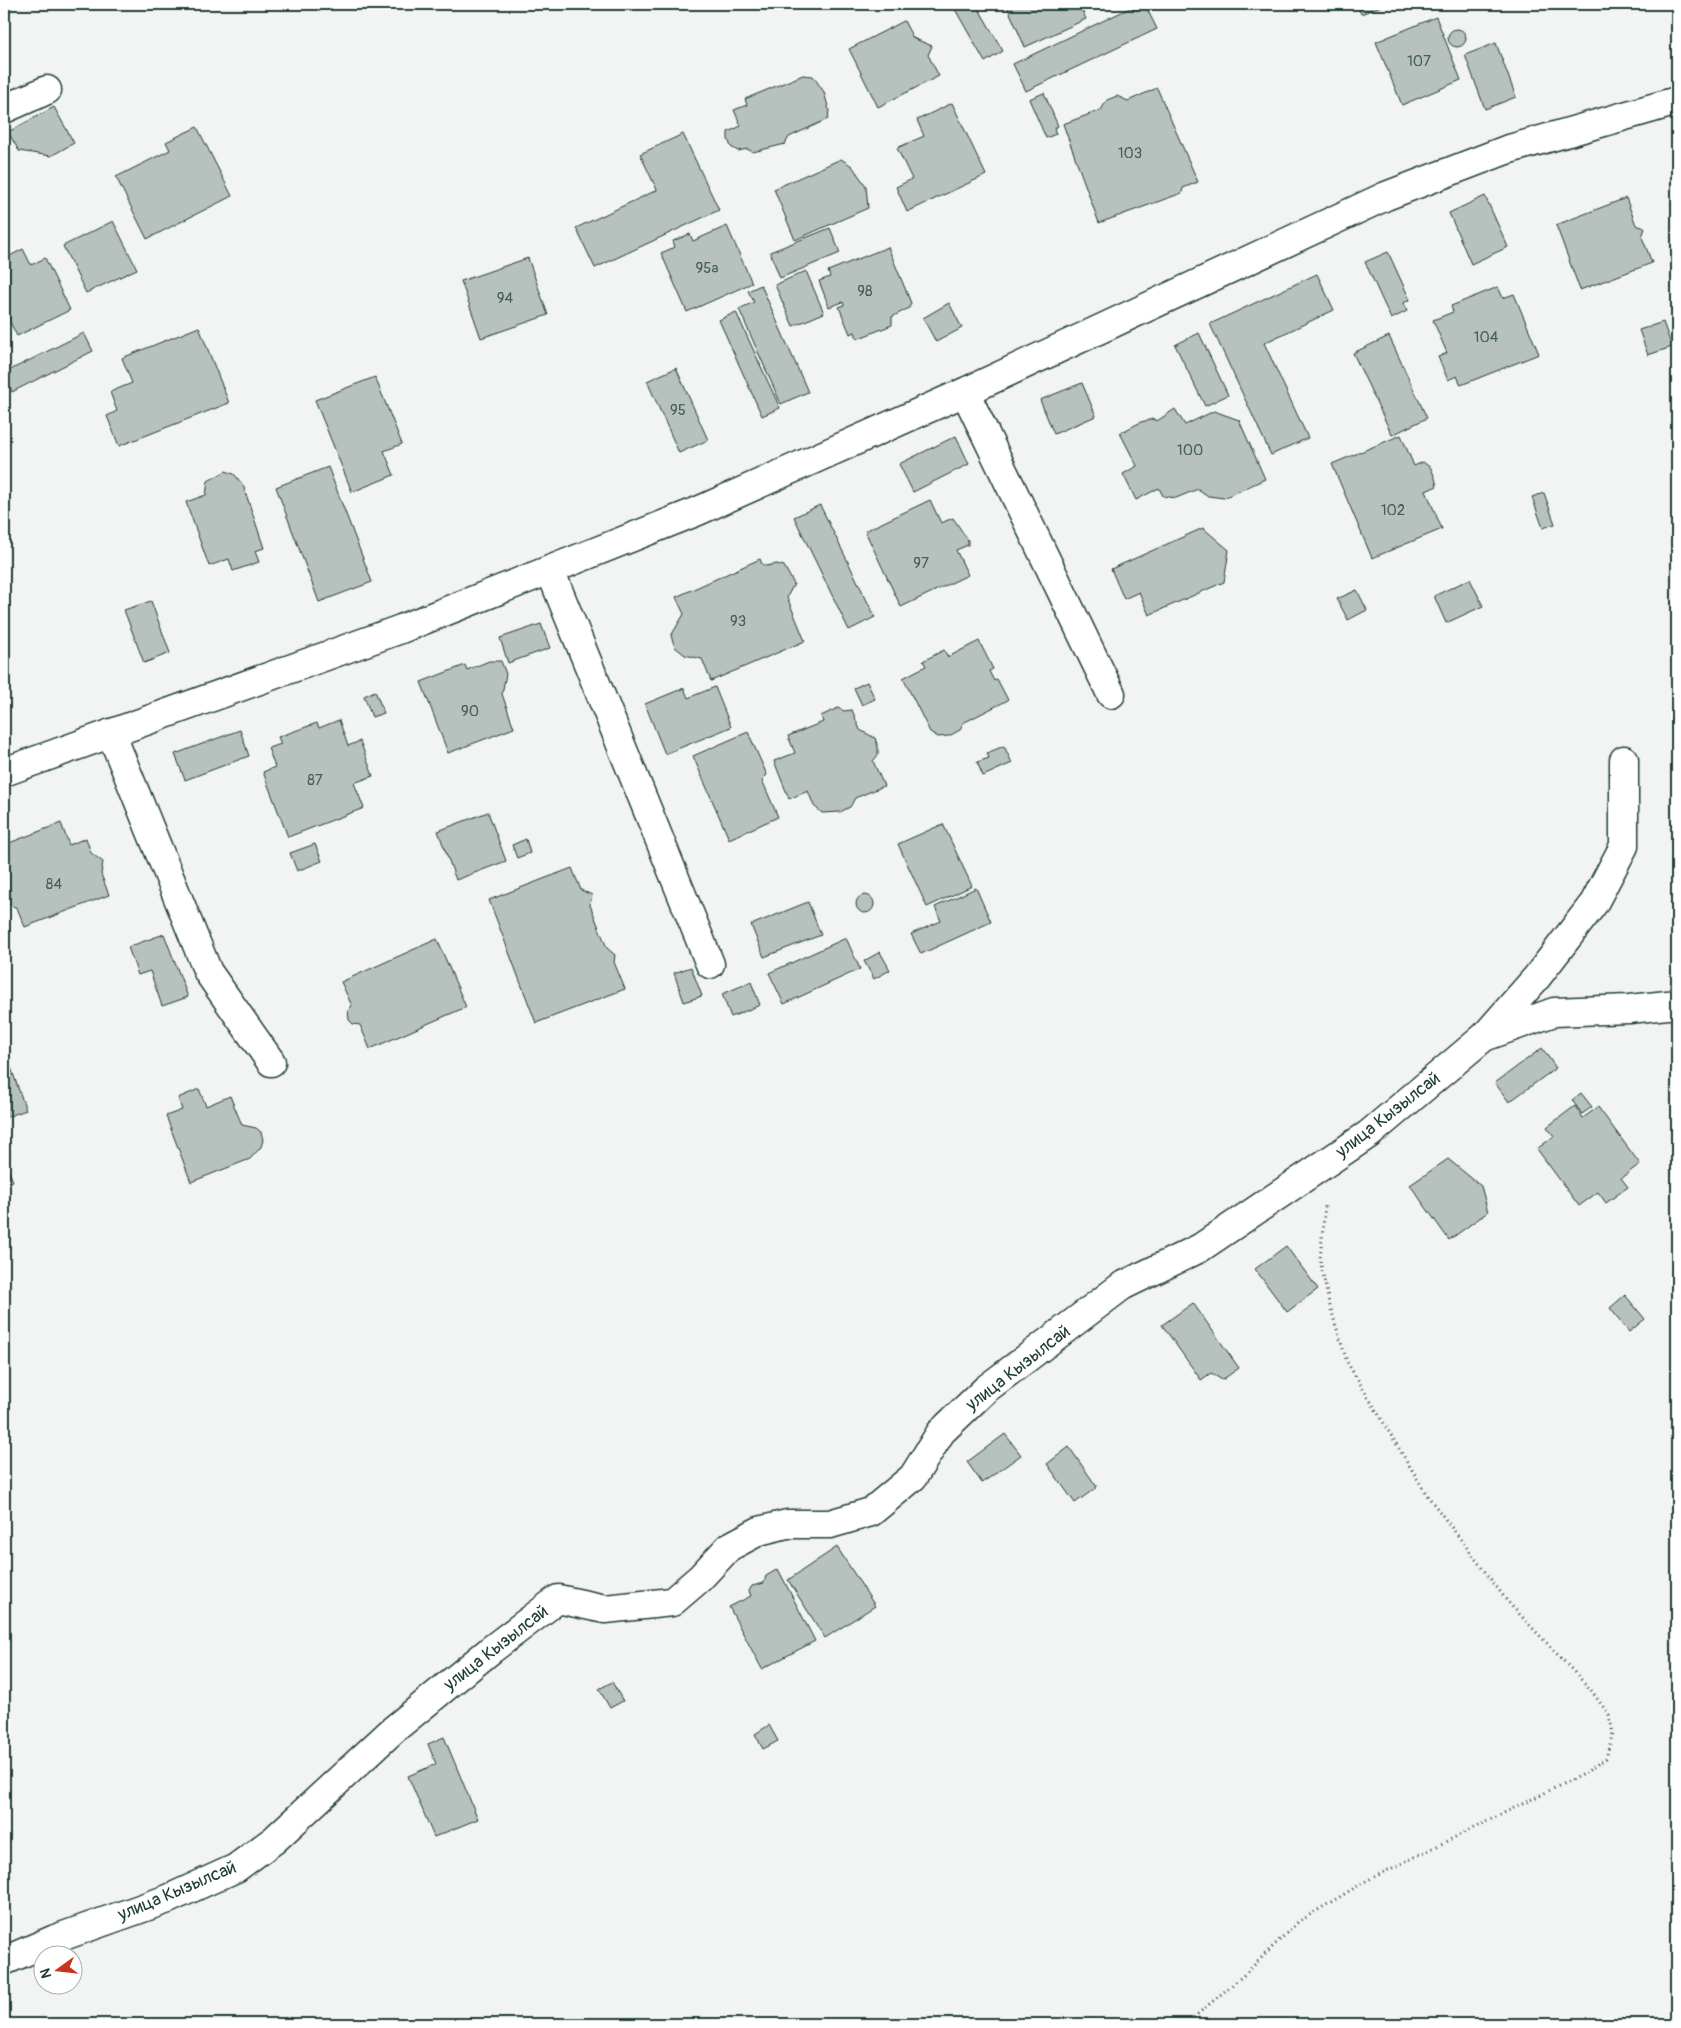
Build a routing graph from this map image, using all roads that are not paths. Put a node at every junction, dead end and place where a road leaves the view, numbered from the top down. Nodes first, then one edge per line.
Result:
1 (47, 90) dead end
2 (1677, 101) edge
3 (4, 109) edge
4 (965, 392) junction
5 (550, 570) junction
6 (1111, 694) dead end
7 (111, 734) junction
8 (1624, 760) dead end
9 (4, 772) edge
10 (710, 964) dead end
11 (1677, 1004) edge
12 (1484, 1037) junction
13 (271, 1062) dead end
14 (4, 1961) edge

1 - 3 street
2 - 4 street
4 - 5 street
4 - 6 street
5 - 7 street
5 - 10 street
7 - 9 street
7 - 13 street
8 - 12 street
11 - 12 street, улица Кызылсай
12 - 14 street, улица Кызылсай

